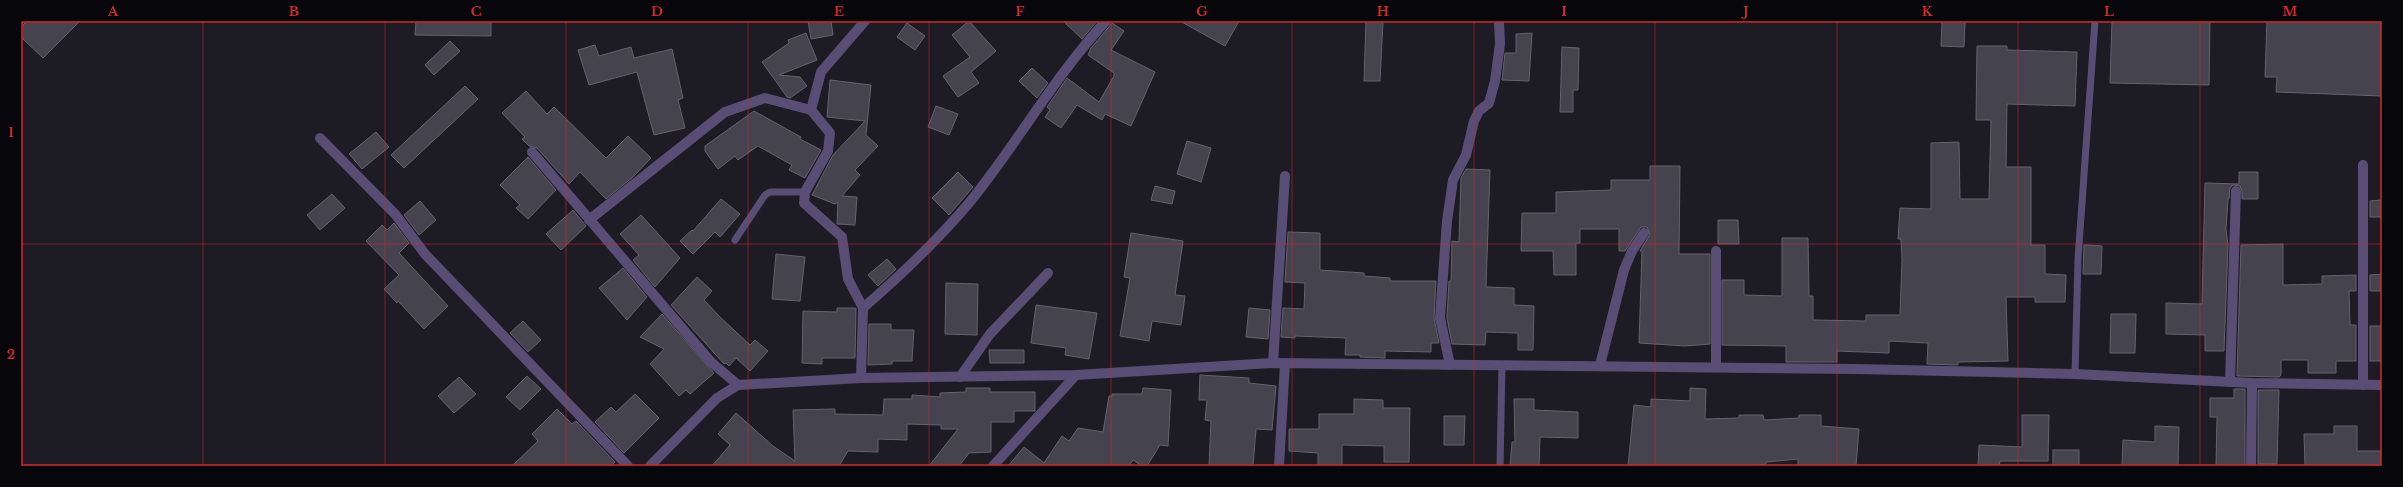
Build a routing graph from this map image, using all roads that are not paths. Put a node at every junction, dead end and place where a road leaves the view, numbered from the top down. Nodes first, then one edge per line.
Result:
1 (865, 21) edge
2 (1106, 21) edge
3 (1499, 21) edge
4 (2095, 21) edge
5 (811, 110) junction
6 (320, 138) dead end
7 (532, 152) dead end
8 (2363, 165) dead end
9 (1285, 176) dead end
10 (2236, 191) dead end
11 (805, 192) junction
12 (590, 220) junction
13 (1644, 233) dead end
14 (735, 240) dead end
15 (1716, 251) dead end
16 (1048, 274) dead end
17 (863, 308) junction
18 (1273, 363) junction
19 (1285, 363) junction
20 (1450, 365) junction
21 (1502, 365) junction
22 (1600, 365) junction
23 (1716, 367) junction
24 (2075, 374) junction
25 (1076, 375) junction
26 (960, 377) junction
27 (861, 378) junction
28 (2230, 382) junction
29 (2252, 383) junction
30 (738, 385) junction
31 (2363, 385) junction
32 (2382, 385) edge
33 (628, 466) edge
34 (650, 466) edge
35 (993, 466) edge
36 (1278, 466) edge
37 (1500, 466) edge
38 (2251, 466) edge

1 - 5 street
2 - 17 street
3 - 20 street
4 - 24 lane
5 - 11 street
5 - 12 street
6 - 33 street
7 - 12 street
8 - 31 street
9 - 18 street
10 - 28 street
11 - 14 lane
11 - 17 street
12 - 30 street
13 - 22 street
15 - 23 street
16 - 26 street
17 - 27 street
18 - 19 street
18 - 25 street
19 - 20 street
19 - 36 street
20 - 21 street
21 - 22 street
21 - 37 lane
22 - 23 street
23 - 24 street
24 - 28 street
25 - 26 street
25 - 35 street
26 - 27 street
27 - 30 street
28 - 29 street
29 - 31 street
29 - 38 street
30 - 34 street
31 - 32 street

